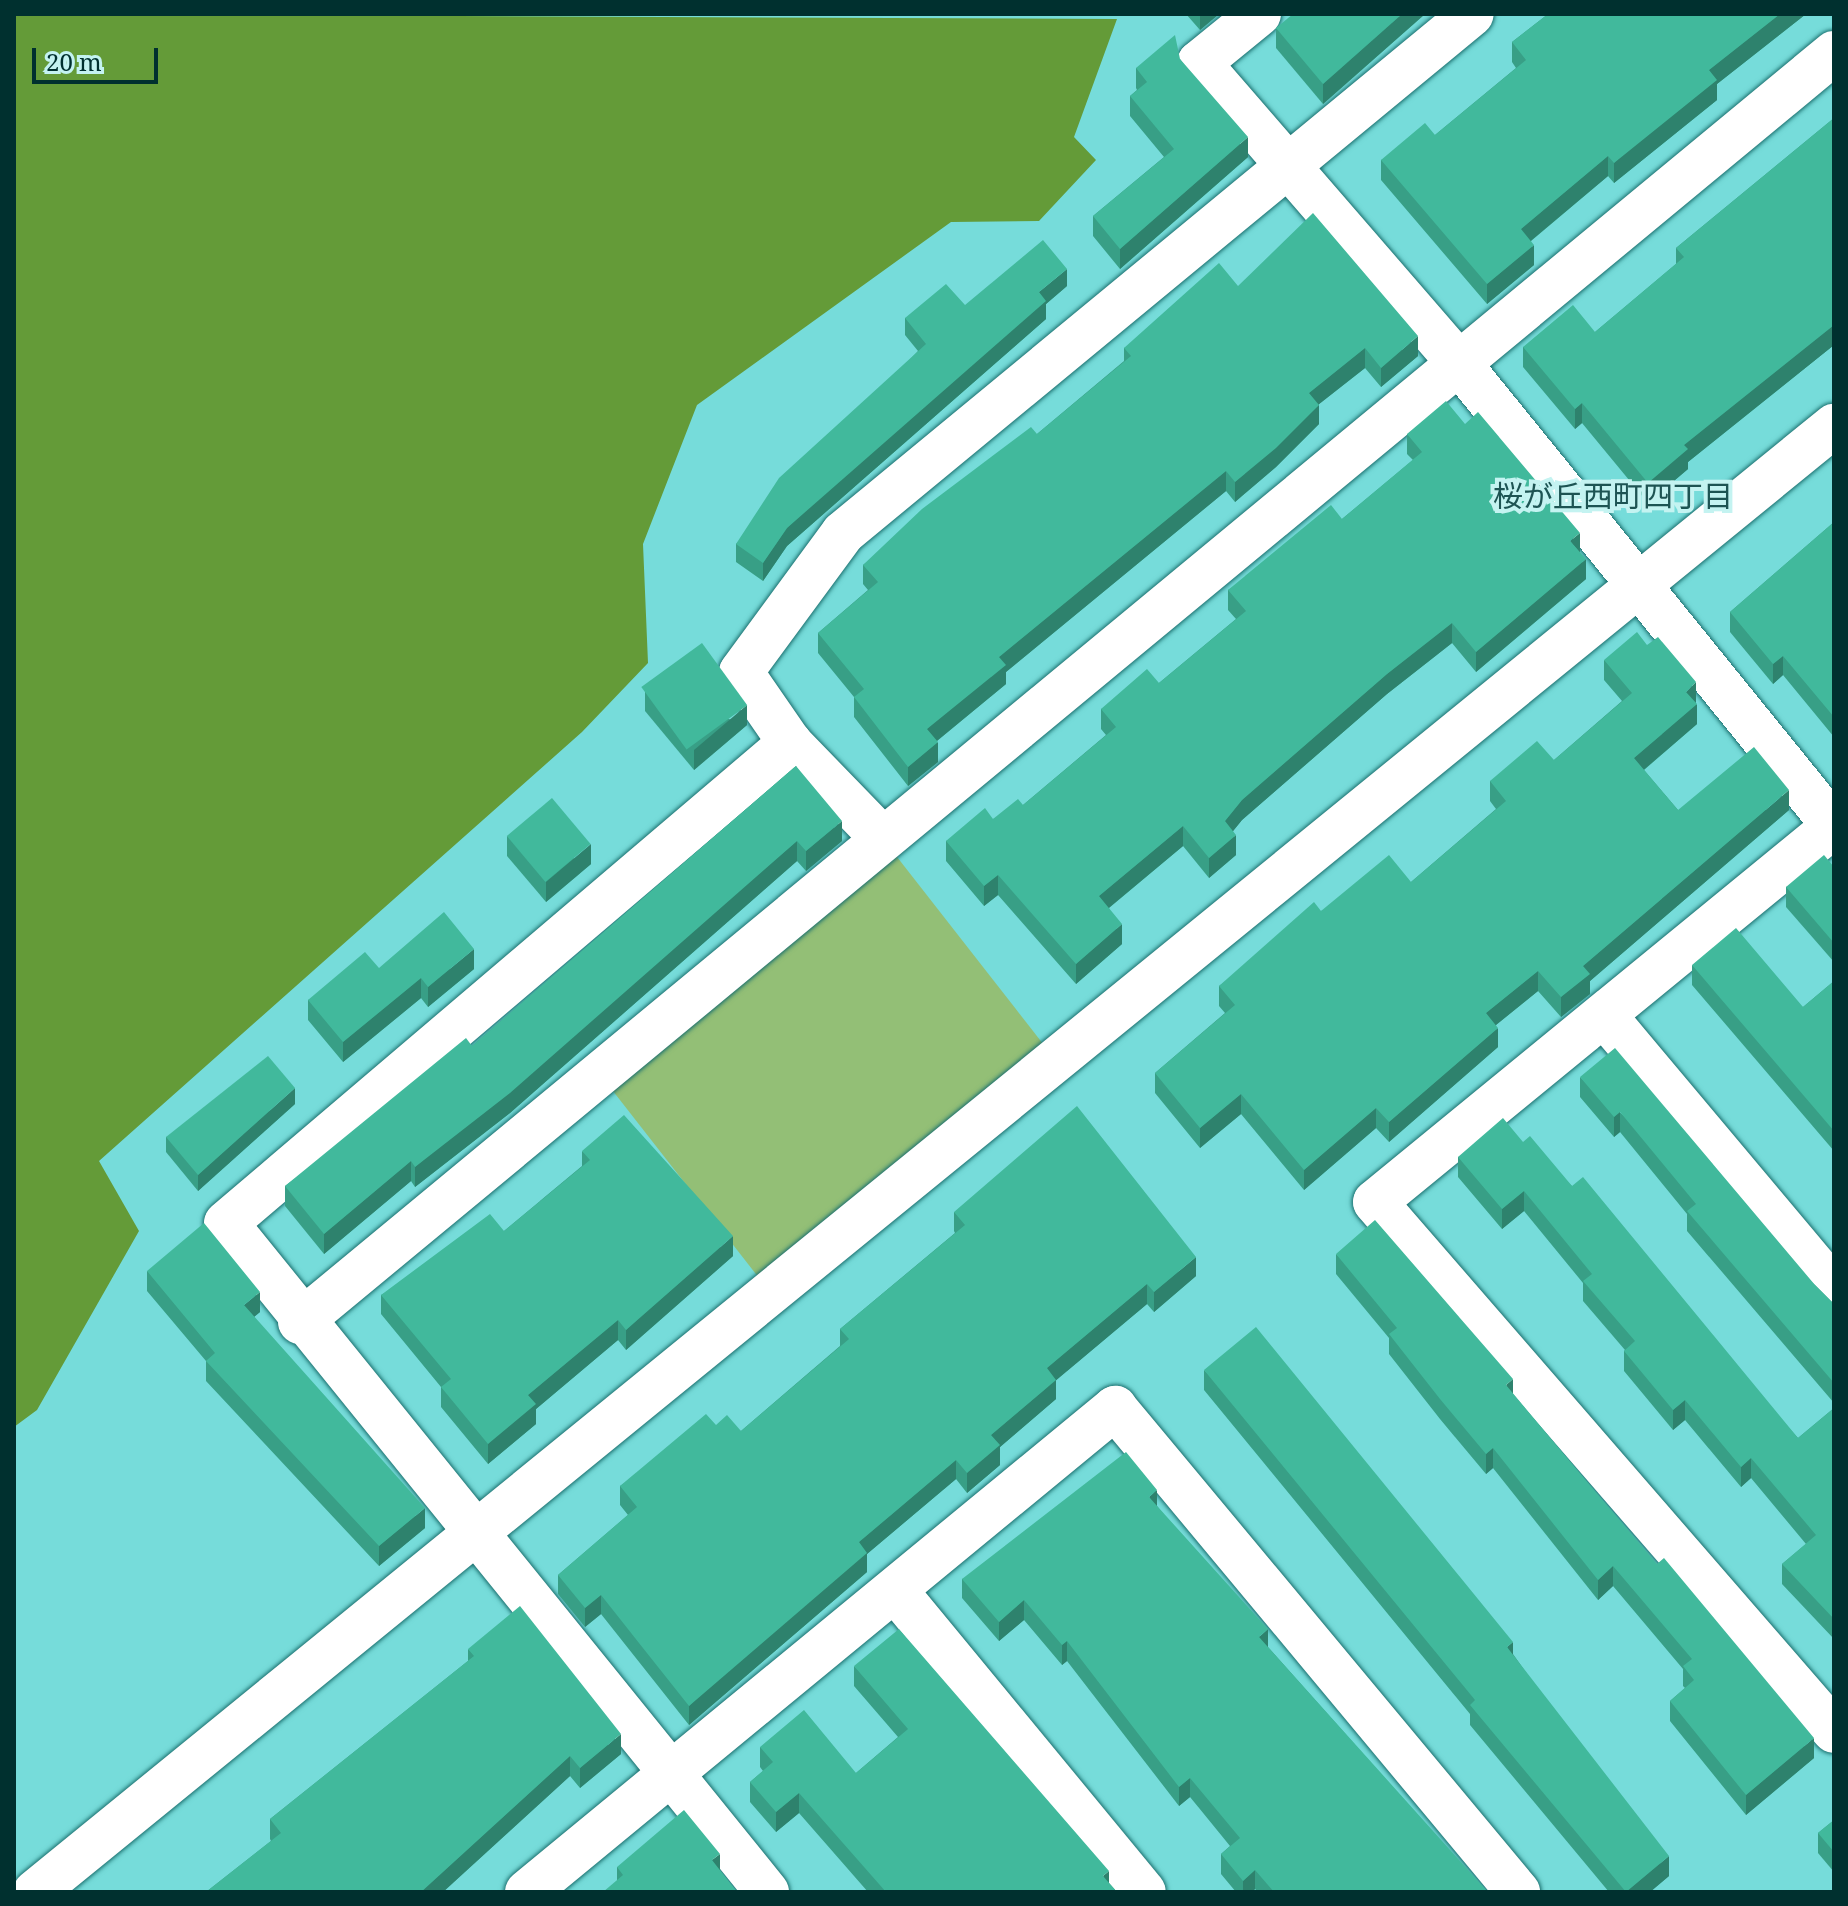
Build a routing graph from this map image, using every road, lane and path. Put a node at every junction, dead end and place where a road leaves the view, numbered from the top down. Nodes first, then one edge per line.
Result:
1 (1259, 14) edge
2 (1472, 14) edge
3 (1834, 53) edge
4 (1289, 167) junction
5 (1458, 362) junction
6 (1834, 426) edge
7 (1635, 588) junction
8 (790, 743) junction
9 (1834, 826) edge
10 (883, 839) junction
11 (1604, 1015) junction
12 (1834, 1289) edge
13 (300, 1322) junction
14 (473, 1535) junction
15 (895, 1590) junction
16 (1834, 1731) edge
17 (671, 1775) junction
18 (35, 1892) edge
19 (527, 1892) edge
20 (767, 1892) edge
21 (1144, 1892) edge
22 (1518, 1892) edge

1 - 4 street
2 - 4 street
3 - 5 street
4 - 5 street
4 - 8 street
5 - 7 street
5 - 10 street
6 - 7 street
7 - 9 street
7 - 14 street
8 - 10 street
8 - 13 street
9 - 11 street
10 - 13 street
11 - 12 street
11 - 16 street
13 - 14 street
14 - 17 street
14 - 18 street
15 - 17 street
15 - 21 street
15 - 22 street
17 - 19 street
17 - 20 street

